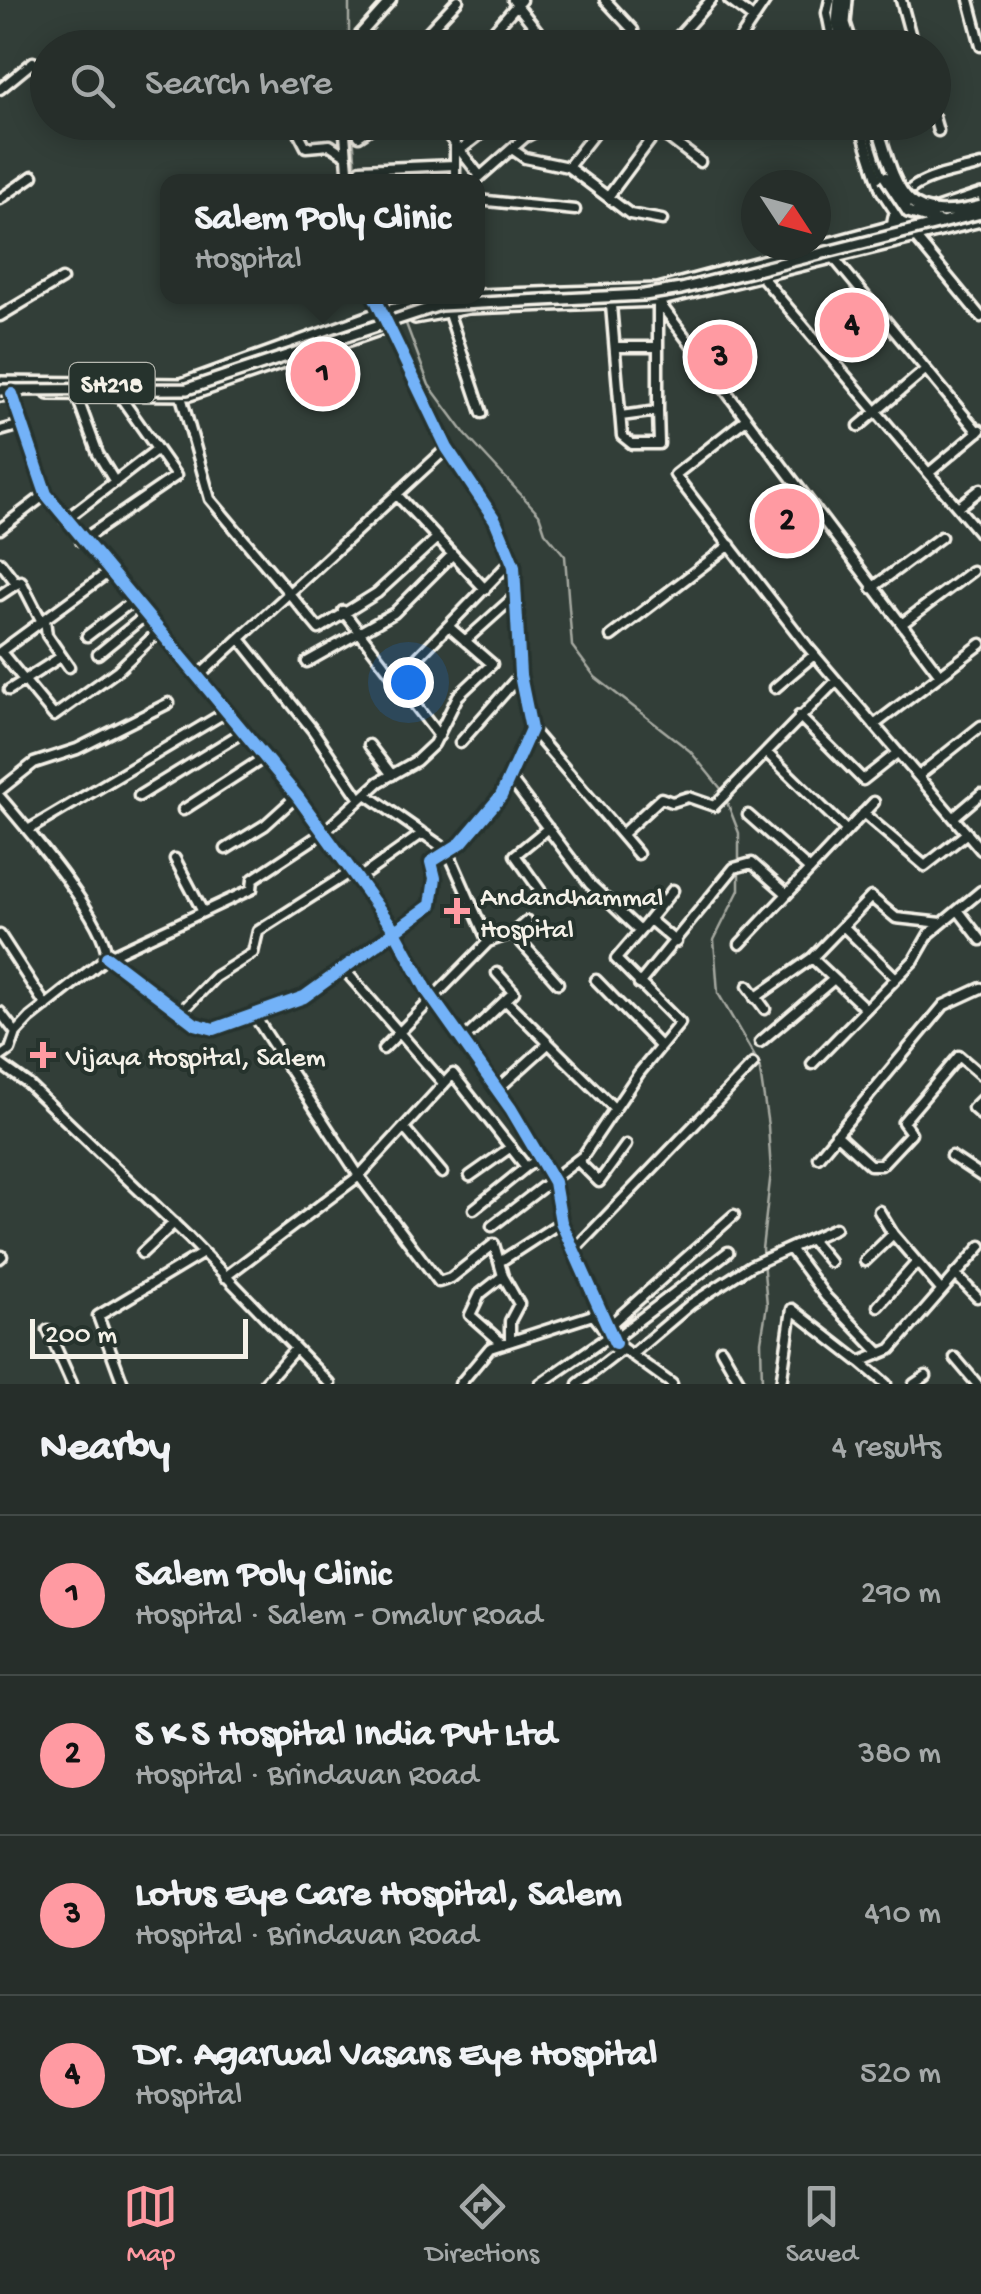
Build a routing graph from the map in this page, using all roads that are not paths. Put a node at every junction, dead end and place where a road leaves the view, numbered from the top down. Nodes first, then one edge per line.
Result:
1 (391, 0) edge
2 (458, 0) edge
3 (711, 0) edge
4 (729, 0) edge
5 (766, 0) edge
6 (830, 0) edge
7 (839, 0) edge
8 (848, 0) edge
9 (901, 0) edge
10 (968, 0) edge
11 (517, 1) edge
12 (607, 1) edge
13 (754, 19) junction
14 (364, 30) edge
15 (430, 30) edge
16 (493, 30) edge
17 (539, 30) edge
18 (633, 30) edge
19 (684, 30) edge
20 (746, 30) edge
21 (831, 30) edge
22 (840, 30) edge
23 (847, 30) edge
24 (909, 30) edge
25 (981, 46) edge
26 (30, 64) edge
27 (0, 89) edge
28 (303, 140) edge
29 (346, 140) edge
30 (452, 140) edge
31 (469, 140) edge
32 (526, 140) edge
33 (589, 140) edge
34 (650, 140) edge
35 (671, 140) edge
36 (866, 140) edge
37 (875, 140) edge
38 (882, 140) edge
39 (458, 147) junction
40 (512, 149) junction
41 (347, 156) junction
42 (700, 162) dead end
43 (981, 165) edge
44 (455, 166) junction
45 (568, 167) junction
46 (361, 169) dead end
47 (348, 174) edge
48 (456, 174) edge
49 (474, 174) edge
50 (483, 174) edge
51 (33, 176) dead end
52 (0, 198) edge
53 (608, 198) junction
54 (485, 201) edge
55 (981, 203) edge
56 (575, 210) dead end
57 (893, 213) junction
58 (662, 220) dead end
59 (953, 221) junction
60 (981, 221) edge
61 (899, 224) junction
62 (917, 239) junction
63 (834, 257) junction
64 (762, 276) junction
65 (62, 278) dead end
66 (658, 289) junction
67 (485, 295) edge
68 (658, 301) junction
69 (485, 302) edge
70 (378, 304) edge
71 (416, 304) edge
72 (460, 304) edge
73 (612, 306) junction
74 (448, 311) junction
75 (381, 312) junction
76 (0, 316) edge
77 (981, 316) edge
78 (389, 326) junction
79 (615, 347) junction
80 (658, 347) junction
81 (925, 370) junction
82 (0, 386) edge
83 (12, 394) junction
84 (76, 394) junction
85 (119, 395) junction
86 (180, 396) junction
87 (877, 410) junction
88 (658, 411) junction
89 (482, 413) dead end
90 (620, 416) junction
91 (746, 419) junction
92 (21, 426) junction
93 (860, 426) dead end
94 (0, 431) edge
95 (979, 431) edge
96 (448, 448) junction
97 (156, 450) junction
98 (930, 472) junction
99 (115, 482) junction
100 (981, 490) edge
101 (46, 494) junction
102 (396, 495) junction
103 (958, 507) junction
104 (66, 520) junction
105 (0, 529) edge
106 (981, 535) edge
107 (941, 536) dead end
108 (436, 538) junction
109 (81, 541) junction
110 (730, 545) junction
111 (452, 554) junction
112 (512, 560) junction
113 (0, 562) edge
114 (972, 571) dead end
115 (109, 572) junction
116 (17, 584) junction
117 (872, 588) junction
118 (484, 589) junction
119 (291, 592) junction
120 (0, 595) edge
121 (515, 596) junction
122 (134, 600) junction
123 (343, 611) junction
124 (147, 614) junction
125 (43, 620) junction
126 (903, 623) junction
127 (448, 626) junction
128 (160, 630) junction
129 (359, 635) junction
130 (87, 636) dead end
131 (610, 636) dead end
132 (240, 639) junction
133 (465, 642) junction
134 (981, 644) edge
135 (0, 652) edge
136 (98, 654) dead end
137 (814, 655) junction
138 (59, 658) junction
139 (307, 662) dead end
140 (68, 667) dead end
141 (520, 675) junction
142 (940, 675) junction
143 (198, 677) junction
144 (396, 680) junction
145 (836, 681) junction
146 (22, 682) junction
147 (776, 688) dead end
148 (9, 690) dead end
149 (169, 703) dead end
150 (226, 712) junction
151 (799, 716) junction
152 (874, 726) junction
153 (981, 726) edge
154 (531, 730) junction
155 (243, 732) junction
156 (439, 736) junction
157 (460, 743) dead end
158 (368, 745) dead end
159 (766, 753) junction
160 (897, 753) junction
161 (265, 758) junction
162 (392, 775) junction
163 (918, 776) junction
164 (510, 777) junction
165 (0, 793) edge
166 (981, 794) edge
167 (138, 796) dead end
168 (298, 796) junction
169 (363, 796) junction
170 (874, 802) dead end
171 (183, 810) dead end
172 (863, 813) junction
173 (748, 815) dead end
174 (954, 818) junction
175 (548, 828) junction
176 (28, 830) junction
177 (847, 831) junction
178 (324, 832) junction
179 (423, 833) junction
180 (967, 833) junction
181 (622, 834) junction
182 (226, 849) dead end
183 (981, 850) edge
184 (448, 851) junction
185 (638, 854) dead end
186 (175, 859) dead end
187 (810, 870) junction
188 (355, 875) junction
189 (674, 890) dead end
190 (981, 892) edge
191 (542, 893) dead end
192 (787, 894) junction
193 (958, 910) junction
194 (203, 912) junction
195 (527, 920) dead end
196 (650, 920) junction
197 (942, 923) junction
198 (843, 926) junction
199 (395, 931) junction
200 (640, 931) junction
201 (513, 933) junction
202 (0, 934) edge
203 (981, 940) edge
204 (488, 942) junction
205 (676, 942) junction
206 (740, 944) dead end
207 (107, 958) junction
208 (812, 958) junction
209 (342, 967) junction
210 (497, 973) dead end
211 (896, 978) junction
212 (834, 979) junction
213 (596, 980) dead end
214 (558, 983) dead end
215 (639, 984) junction
216 (748, 986) dead end
217 (981, 988) edge
218 (755, 998) junction
219 (434, 1000) junction
220 (505, 1000) junction
221 (46, 1006) junction
222 (765, 1008) dead end
223 (866, 1009) junction
224 (0, 1012) edge
225 (180, 1013) junction
226 (254, 1016) junction
227 (16, 1033) junction
228 (398, 1036) junction
229 (462, 1041) junction
230 (760, 1042) dead end
231 (548, 1044) junction
232 (660, 1046) junction
233 (383, 1050) dead end
234 (0, 1061) edge
235 (753, 1064) dead end
236 (812, 1064) dead end
237 (981, 1075) edge
238 (444, 1084) junction
239 (498, 1090) junction
240 (981, 1100) edge
241 (615, 1109) junction
242 (981, 1115) edge
243 (404, 1128) junction
244 (836, 1134) junction
245 (626, 1145) dead end
246 (510, 1147) junction
247 (818, 1156) dead end
248 (951, 1156) dead end
249 (540, 1158) junction
250 (578, 1161) junction
251 (526, 1167) junction
252 (979, 1171) edge
253 (442, 1173) dead end
254 (359, 1176) junction
255 (470, 1176) dead end
256 (554, 1182) junction
257 (474, 1209) dead end
258 (879, 1211) dead end
259 (734, 1215) dead end
260 (561, 1222) junction
261 (174, 1223) junction
262 (492, 1226) dead end
263 (835, 1228) dead end
264 (892, 1234) junction
265 (813, 1242) junction
266 (981, 1246) edge
267 (574, 1250) junction
268 (791, 1250) junction
269 (728, 1252) dead end
270 (142, 1253) dead end
271 (203, 1253) junction
272 (502, 1261) junction
273 (865, 1261) dead end
274 (830, 1262) dead end
275 (917, 1262) junction
276 (955, 1274) junction
277 (503, 1276) junction
278 (225, 1277) junction
279 (941, 1290) junction
280 (977, 1297) dead end
281 (878, 1306) dead end
282 (608, 1326) junction
283 (48, 1330) dead end
284 (506, 1342) junction
285 (618, 1344) junction
286 (721, 1348) dead end
287 (294, 1350) junction
288 (880, 1353) junction
289 (954, 1358) dead end
290 (860, 1362) junction
291 (655, 1373) junction
292 (926, 1376) dead end
293 (72, 1384) edge
294 (124, 1384) edge
295 (264, 1384) edge
296 (330, 1384) edge
297 (460, 1384) edge
298 (540, 1384) edge
299 (578, 1384) edge
300 (646, 1384) edge
301 (672, 1384) edge
302 (741, 1384) edge
303 (781, 1384) edge
304 (886, 1384) edge
305 (914, 1384) edge
306 (977, 1384) edge

1 - 14 street
2 - 15 street
3 - 19 street
4 - 13 street
5 - 13 street
6 - 21 street
7 - 22 main road
8 - 23 main road
9 - 24 street
10 - 25 street
11 - 16 street
11 - 17 street
12 - 18 street
13 - 20 street
26 - 27 street
28 - 41 street
29 - 41 street
30 - 39 street
31 - 39 street
32 - 40 street
33 - 45 street
34 - 53 street
35 - 42 street
36 - 57 street
37 - 59 main road, bridge
38 - 55 main road, bridge
39 - 44 street
39 - 49 street
40 - 45 street
40 - 50 street
41 - 47 street
43 - 57 street
44 - 46 street
44 - 48 street
45 - 53 street
51 - 52 street
53 - 58 street
54 - 56 street
55 - 59 main road, SH218, bridge
55 - 61 main road
55 - 61 main road
57 - 61 street
59 - 69 main road, SH218, bridge
60 - 62 main road
61 - 62 street
61 - 66 main road
62 - 63 main road
62 - 77 street
63 - 64 main road
63 - 81 street
64 - 68 main road
64 - 87 street
65 - 76 street
66 - 67 main road
66 - 68 street
68 - 73 main road
68 - 80 street
68 - 91 street
70 - 75 street
71 - 75 main road, SH218
72 - 82 main road, SH218, bridge
73 - 74 main road
73 - 79 street
74 - 78 main road
74 - 89 street
75 - 78 street
75 - 82 main road, SH218, bridge
78 - 86 main road
78 - 96 street
79 - 80 street
79 - 90 street
80 - 88 street
81 - 87 street
81 - 95 street
82 - 83 main road
83 - 84 main road
83 - 92 street
84 - 85 main road
84 - 99 street
85 - 86 main road
85 - 97 street
86 - 119 street
87 - 93 street
87 - 98 street
88 - 90 street
88 - 90 street
91 - 110 street
91 - 117 street
92 - 94 street
92 - 101 street
95 - 98 street
96 - 102 street
96 - 112 street
97 - 99 street
97 - 109 street
98 - 103 street
99 - 104 street
100 - 103 street
101 - 104 street
101 - 105 street
102 - 108 street
102 - 119 street
103 - 106 street
104 - 109 street
107 - 117 street
108 - 111 street
108 - 123 street
109 - 115 street
110 - 131 street
110 - 137 street
111 - 118 street
111 - 129 street
112 - 118 street
112 - 121 street
113 - 116 street
114 - 126 street
115 - 122 street
115 - 125 street
116 - 120 street
116 - 125 street
117 - 126 street
118 - 127 street
119 - 123 street
119 - 132 street
121 - 133 street
121 - 141 street
122 - 124 street
122 - 130 street
123 - 129 street
124 - 128 street
124 - 136 street
125 - 135 street
125 - 138 street
126 - 142 street
127 - 133 street
127 - 144 street
128 - 143 street
128 - 146 street
129 - 139 street
129 - 144 street
132 - 143 street
132 - 169 street
133 - 156 street
134 - 142 street
135 - 146 street
137 - 145 street
137 - 147 street
138 - 140 street
138 - 146 street
141 - 154 street
141 - 157 street
142 - 152 street
143 - 150 street
144 - 156 street
145 - 151 street
145 - 152 street
146 - 148 street
149 - 165 street
150 - 155 street
150 - 176 street
151 - 159 street
151 - 160 street
152 - 160 street
153 - 163 street
154 - 164 street
154 - 181 street
155 - 161 street
155 - 167 street
156 - 162 street
158 - 162 street
159 - 177 street
159 - 181 street
160 - 163 street
161 - 168 street
161 - 171 street
162 - 169 street
163 - 174 street
164 - 175 street
164 - 184 street
165 - 176 street
166 - 174 street
168 - 178 street
168 - 182 street
169 - 178 street
169 - 179 street
170 - 172 street
172 - 177 street
172 - 180 street
173 - 187 street
174 - 180 street
175 - 191 street
175 - 200 street
176 - 207 street
177 - 187 street
178 - 188 street
178 - 194 street
179 - 184 street
179 - 188 street
180 - 183 street
181 - 185 street
184 - 199 street
184 - 204 street
186 - 194 street
187 - 192 street
188 - 199 street
188 - 225 street
189 - 196 street
190 - 193 street
192 - 205 street
192 - 206 street
193 - 197 street
193 - 203 street
194 - 207 street
195 - 201 street
196 - 200 street
196 - 205 street
197 - 198 street
197 - 211 street
198 - 208 street
198 - 211 street
199 - 209 street
199 - 219 street
200 - 215 street
201 - 204 street
201 - 214 street
202 - 221 street
204 - 219 street
205 - 215 street
207 - 221 street
207 - 225 street
208 - 212 street
208 - 218 street
209 - 226 street
209 - 228 street
210 - 220 street
211 - 223 street
212 - 223 street
212 - 230 street
213 - 232 street
215 - 232 street
216 - 218 street
217 - 244 street
218 - 222 street
219 - 228 street
219 - 229 street
220 - 229 street
220 - 231 street
221 - 227 street
223 - 236 street
224 - 227 street
225 - 226 street
226 - 254 street
227 - 234 street
228 - 233 street
228 - 238 street
229 - 239 street
231 - 239 street
231 - 241 street
232 - 241 street
234 - 261 street
235 - 267 street
237 - 244 street
238 - 243 street
238 - 246 street
239 - 249 street
240 - 242 street
241 - 250 street
243 - 253 street
243 - 254 street
244 - 247 street
245 - 250 street
246 - 251 street
246 - 255 street
248 - 252 street
249 - 251 street
249 - 256 street
250 - 256 street
251 - 257 street
254 - 272 street
254 - 278 street
256 - 260 street
256 - 262 street
258 - 264 street
259 - 282 street
260 - 267 street
260 - 272 street
261 - 270 street
261 - 271 street
263 - 265 street
264 - 273 street
264 - 275 street
265 - 268 street
265 - 274 street
266 - 276 street
267 - 282 street
268 - 285 street
268 - 288 street
269 - 285 street
271 - 278 street
271 - 294 street
272 - 277 street
275 - 279 street
275 - 281 street
276 - 279 street
276 - 280 street
277 - 284 street
277 - 284 street
278 - 287 street
279 - 288 street
282 - 285 street
283 - 293 street
284 - 285 street
284 - 297 street
285 - 291 street
285 - 298 street
285 - 299 street
286 - 302 street
287 - 295 street
287 - 296 street
288 - 290 street
289 - 306 street
290 - 303 street
290 - 304 street
291 - 300 street
291 - 301 street
292 - 305 street

